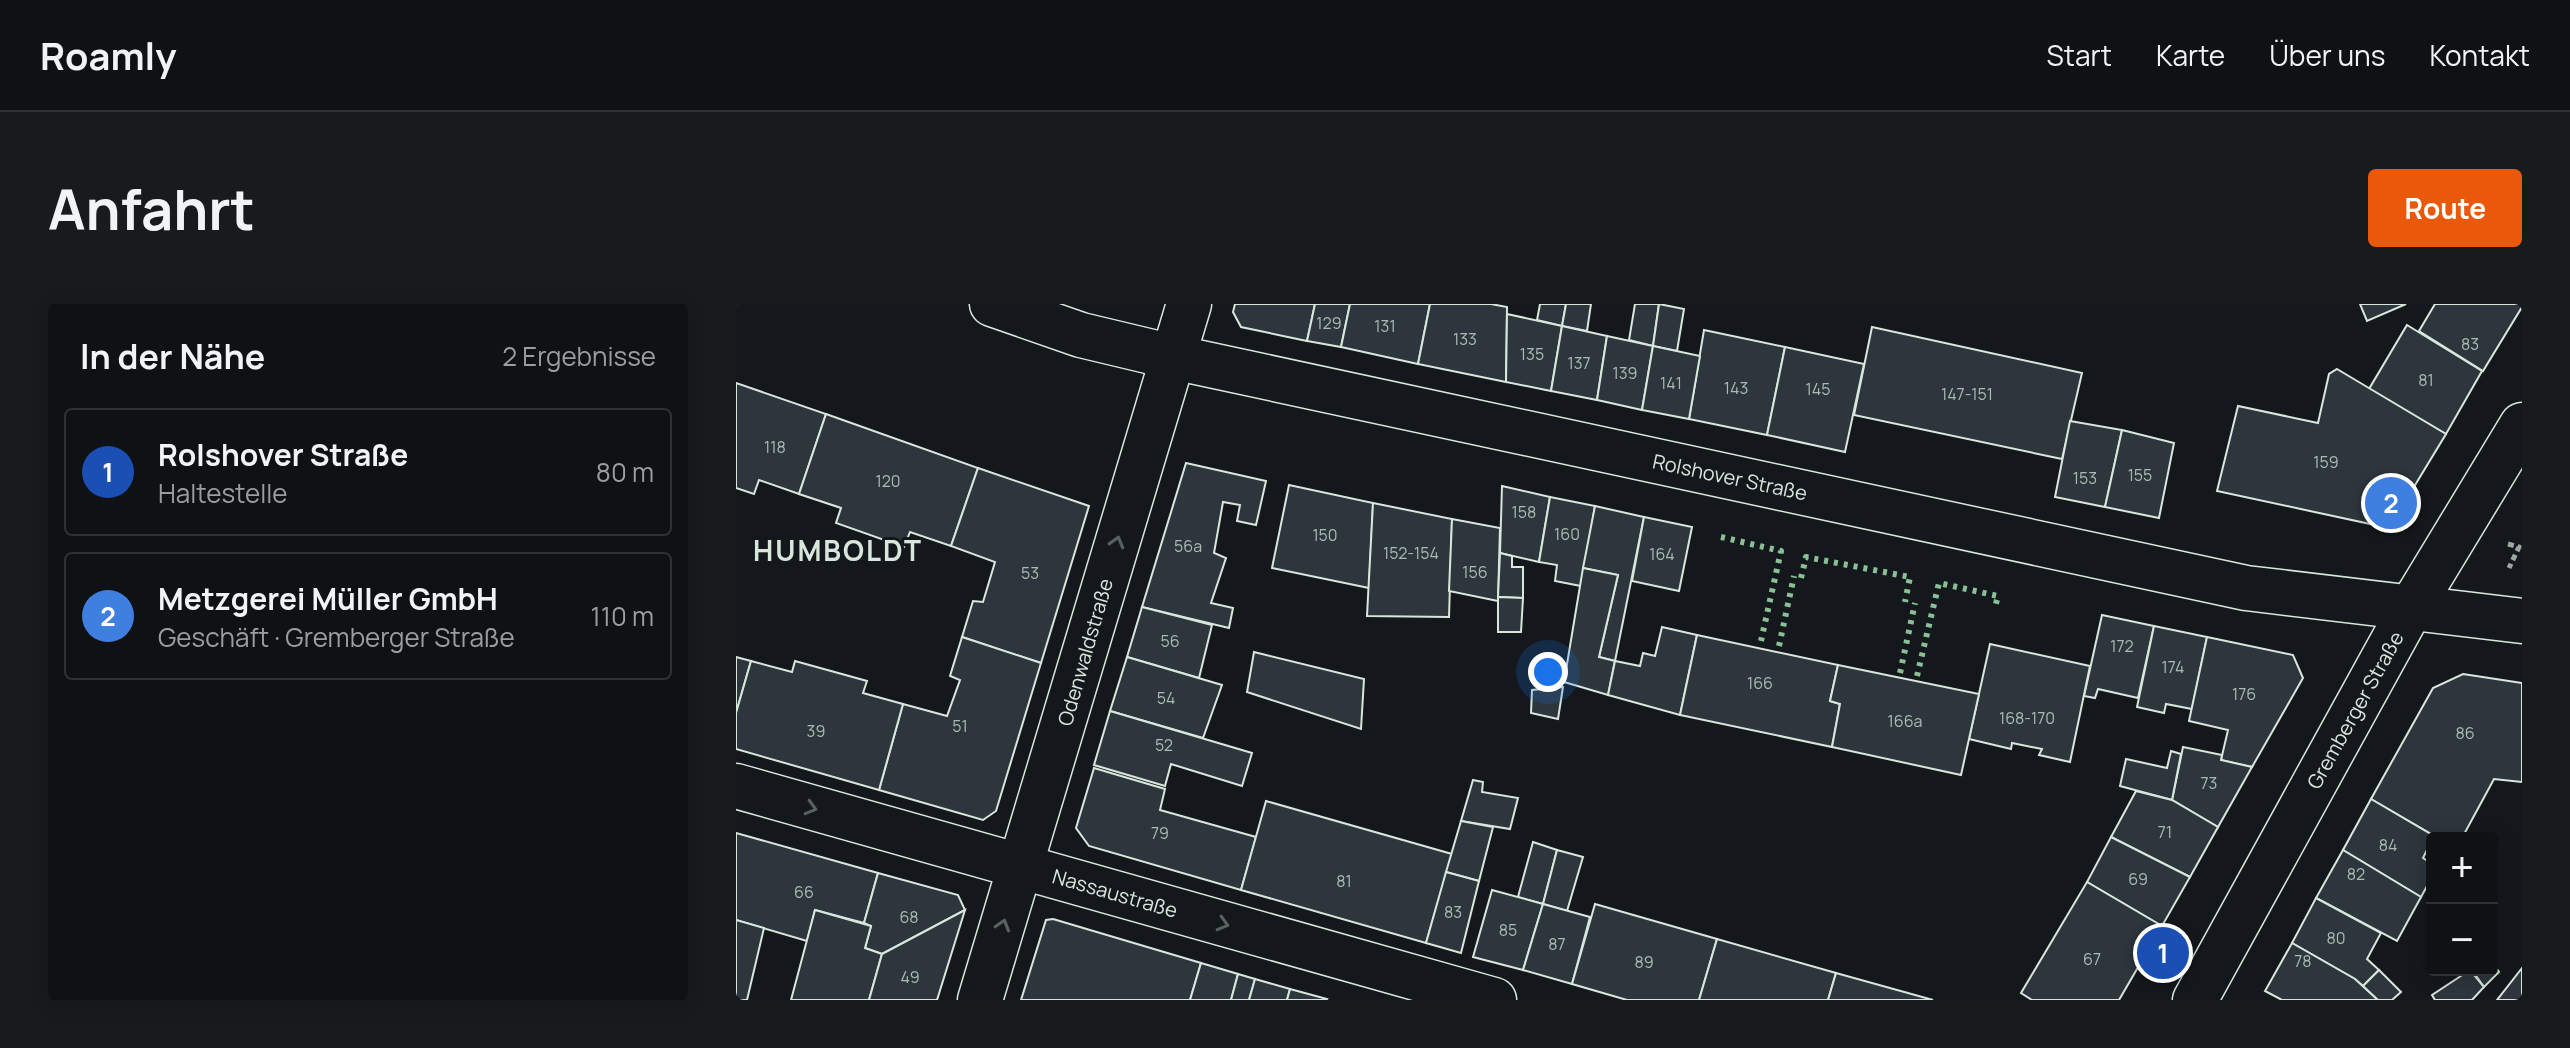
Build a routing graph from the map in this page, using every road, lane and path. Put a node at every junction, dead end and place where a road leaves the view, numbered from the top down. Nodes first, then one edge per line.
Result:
1 (992, 304) edge
2 (1189, 304) edge
3 (1173, 357) junction
4 (2522, 425) edge
5 (2411, 608) junction
6 (2522, 621) edge
7 (736, 786) edge
8 (1021, 867) junction
9 (980, 1000) edge
10 (1494, 1000) edge
11 (2195, 1000) edge

1 - 3 street, Rolshover Straße
2 - 3 street, Odenwaldstraße
3 - 5 street, Rolshover Straße
8 -> 3 street, Odenwaldstraße
4 - 5 street, Gremberger Straße
5 - 6 street, Rolshover Straße
5 - 11 street, Gremberger Straße
7 -> 8 street, Nassaustraße
9 -> 8 street, Odenwaldstraße
8 -> 10 street, Nassaustraße

